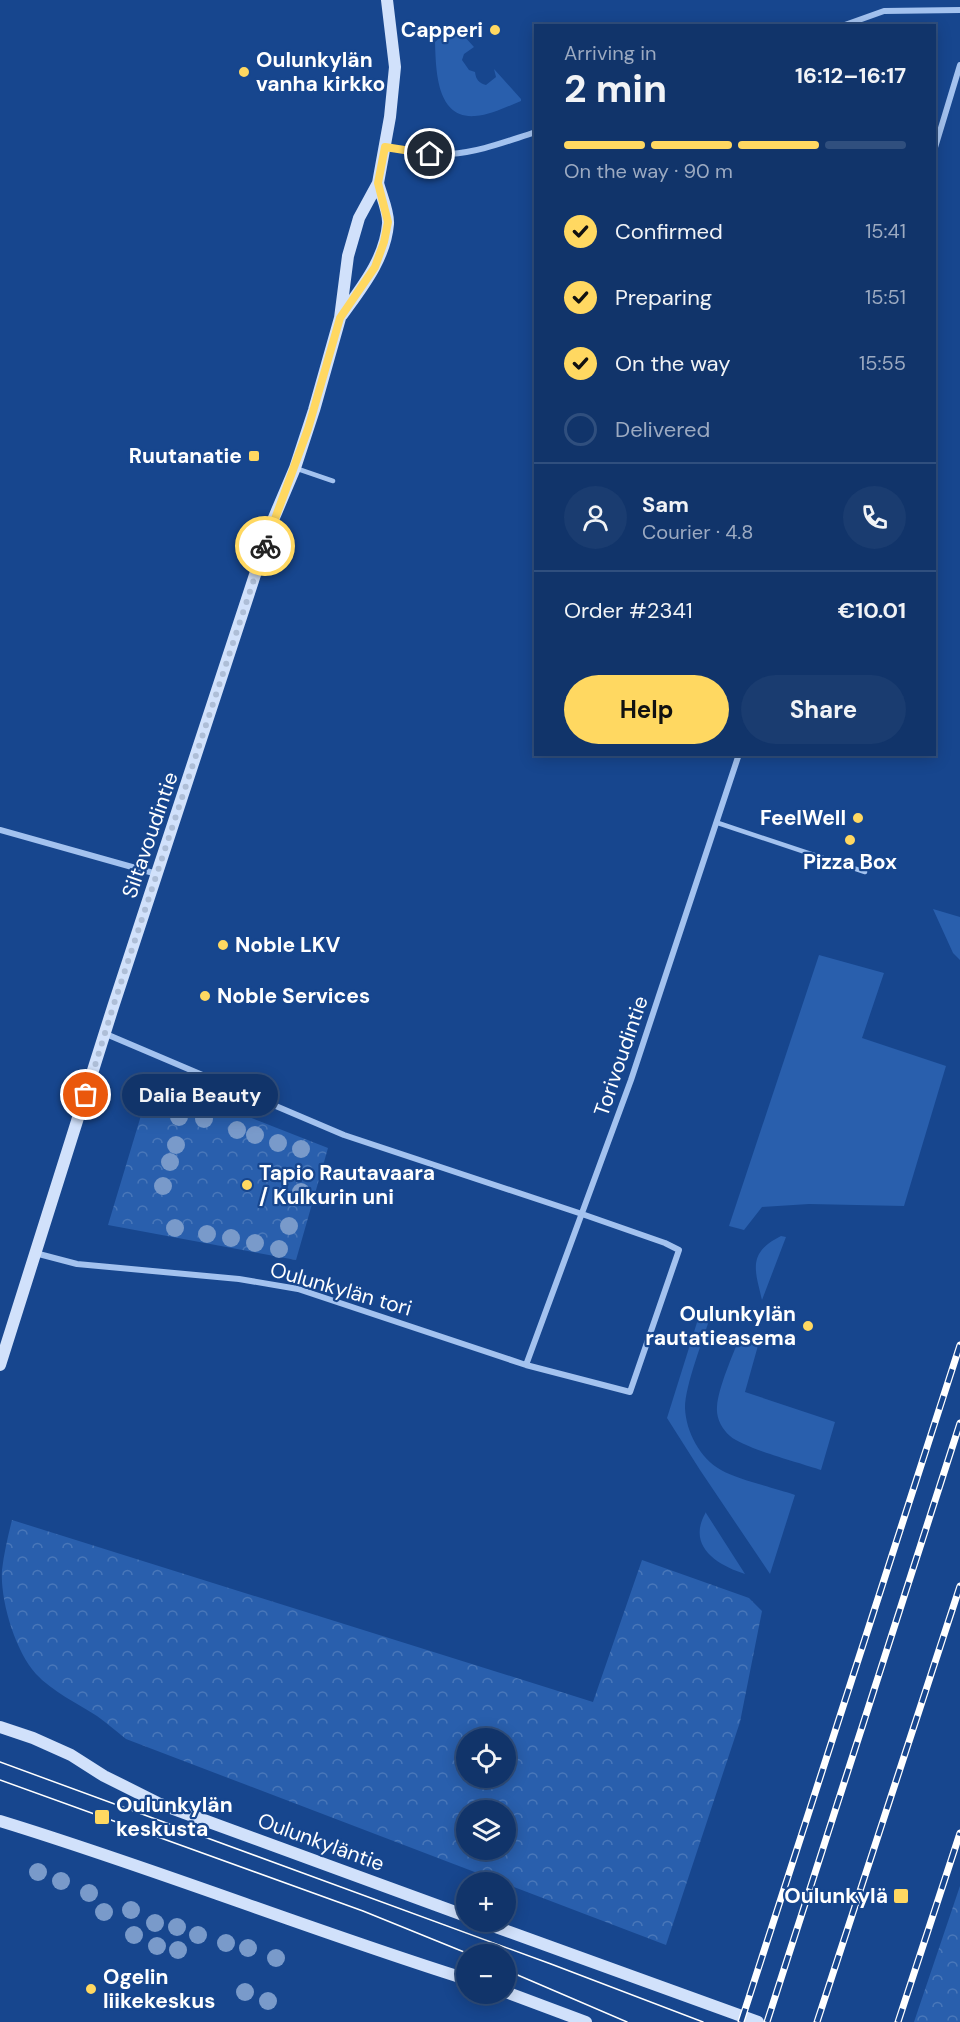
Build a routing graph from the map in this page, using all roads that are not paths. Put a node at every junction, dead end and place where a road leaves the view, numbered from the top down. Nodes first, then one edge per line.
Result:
1 (387, 0) edge
2 (960, 10) edge
3 (848, 24) edge
4 (960, 65) edge
5 (534, 133) edge
6 (936, 144) edge
7 (385, 147) junction
8 (378, 183) junction
9 (340, 318) junction
10 (295, 468) junction
11 (333, 481) dead end
12 (739, 756) edge
13 (718, 823) junction
14 (0, 830) edge
15 (865, 872) dead end
16 (157, 874) junction
17 (106, 1034) junction
18 (582, 1214) junction
19 (35, 1253) junction
20 (0, 1365) edge
21 (526, 1365) junction
22 (0, 1727) edge
23 (0, 1821) edge
24 (456, 1912) edge
25 (510, 1932) edge
26 (456, 1976) edge
27 (516, 1996) edge
28 (586, 2022) edge
29 (758, 2022) edge

1 - 7 main road, Siltavoudintie
2 - 3 street
4 - 6 street
5 - 7 street
7 - 8 main road, Siltavoudintie
8 - 9 main road, Siltavoudintie
8 - 9 main road, Siltavoudintie
9 - 10 main road, Siltavoudintie
10 - 11 lane
10 - 16 main road, Siltavoudintie
12 - 13 street, Torivoudintie
13 - 15 lane
13 - 18 street, Torivoudintie
14 - 16 street
16 - 17 main road, Siltavoudintie
17 - 18 street
17 - 19 main road, Siltavoudintie
18 - 21 street, Torivoudintie
18 - 21 street, Oulunkylän tori
19 - 20 main road, Siltavoudintie
19 - 21 street, Oulunkylän tori
22 - 24 main road, Oulunkyläntie
23 - 26 main road
25 - 29 main road
27 - 28 main road

